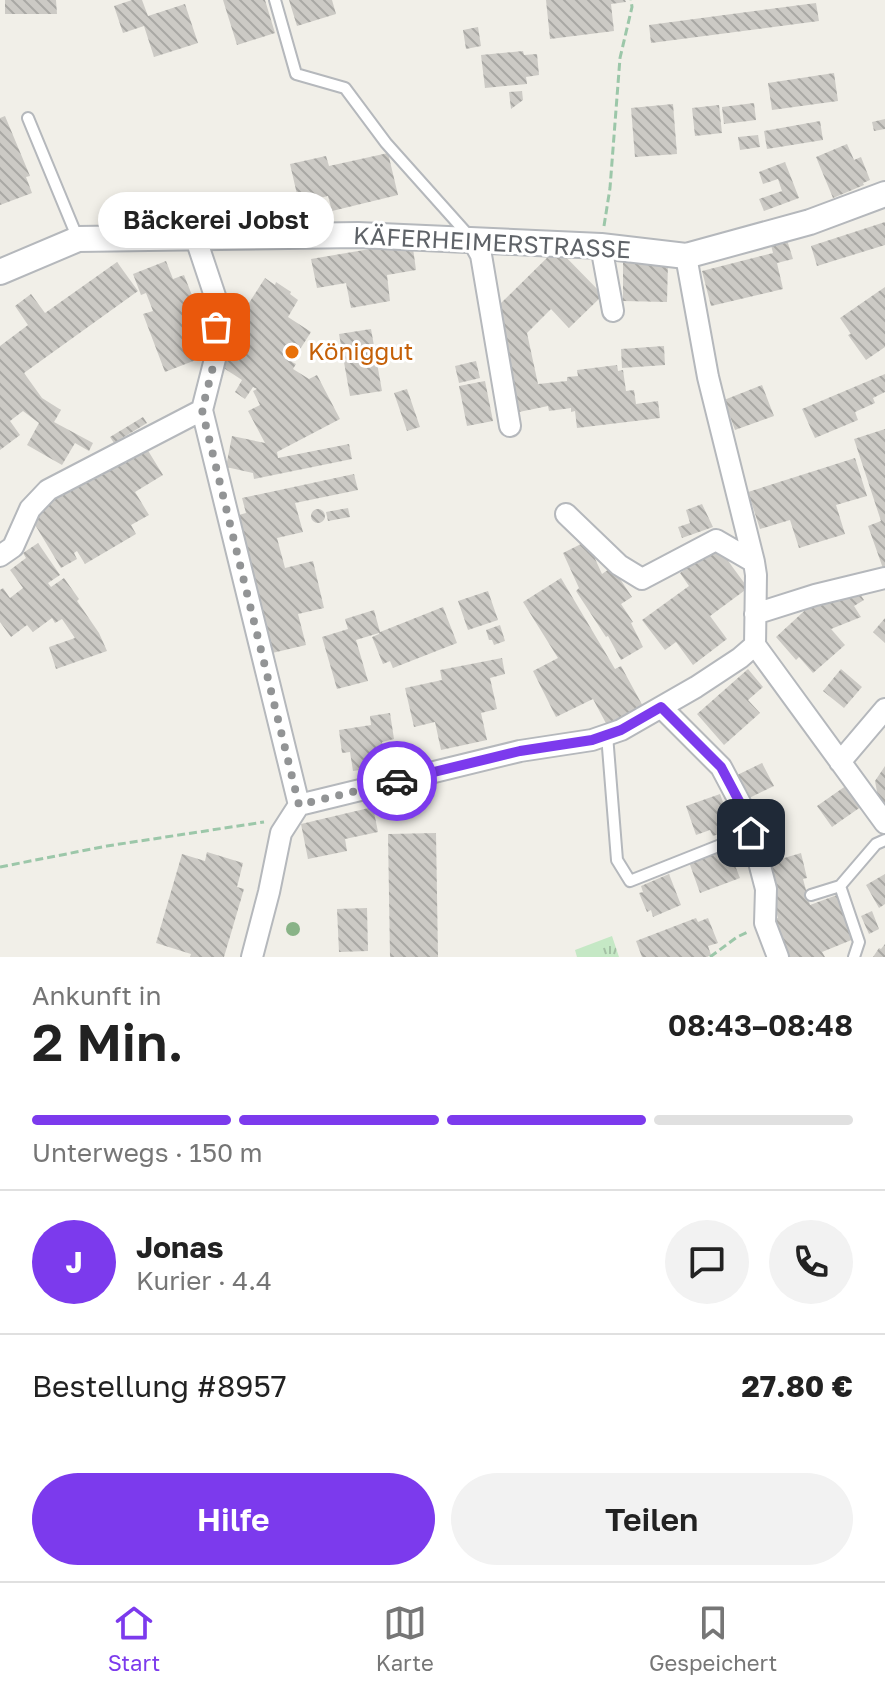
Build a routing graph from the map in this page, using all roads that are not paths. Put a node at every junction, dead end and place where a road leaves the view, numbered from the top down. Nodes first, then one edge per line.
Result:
1 (275, 0) edge
2 (28, 118) dead end
3 (885, 194) edge
4 (195, 236) junction
5 (78, 239) junction
6 (472, 239) junction
7 (601, 246) junction
8 (686, 256) junction
9 (0, 272) edge
10 (613, 311) dead end
11 (202, 410) junction
12 (510, 426) dead end
13 (566, 514) dead end
14 (0, 556) edge
15 (754, 562) junction
16 (885, 578) edge
17 (755, 614) junction
18 (755, 645) junction
19 (661, 707) junction
20 (885, 709) edge
21 (607, 735) junction
22 (840, 762) junction
23 (299, 805) junction
24 (885, 823) edge
25 (751, 833) junction
26 (885, 840) edge
27 (840, 886) junction
28 (811, 895) dead end
29 (252, 957) edge
30 (778, 957) edge
31 (854, 957) edge

1 - 6 lane
2 - 5 lane
3 - 8 street, KÄFERHEIMERSTRASSE
4 - 5 street, KÄFERHEIMERSTRASSE
4 - 6 street, KÄFERHEIMERSTRASSE
4 - 11 street
5 - 9 street, KÄFERHEIMERSTRASSE
6 - 7 street, KÄFERHEIMERSTRASSE
6 - 12 street
7 - 8 street, KÄFERHEIMERSTRASSE
7 - 10 street
8 - 15 street
11 - 14 street
11 - 23 street
13 - 15 street
15 - 17 street
16 - 17 street
17 - 18 street
18 - 19 street
18 - 22 street
19 - 21 street
19 - 25 street
20 - 22 street
21 - 23 street
21 - 25 lane
22 - 24 street
23 - 29 street
25 - 30 street
26 - 27 lane
27 - 28 lane
27 - 31 lane

